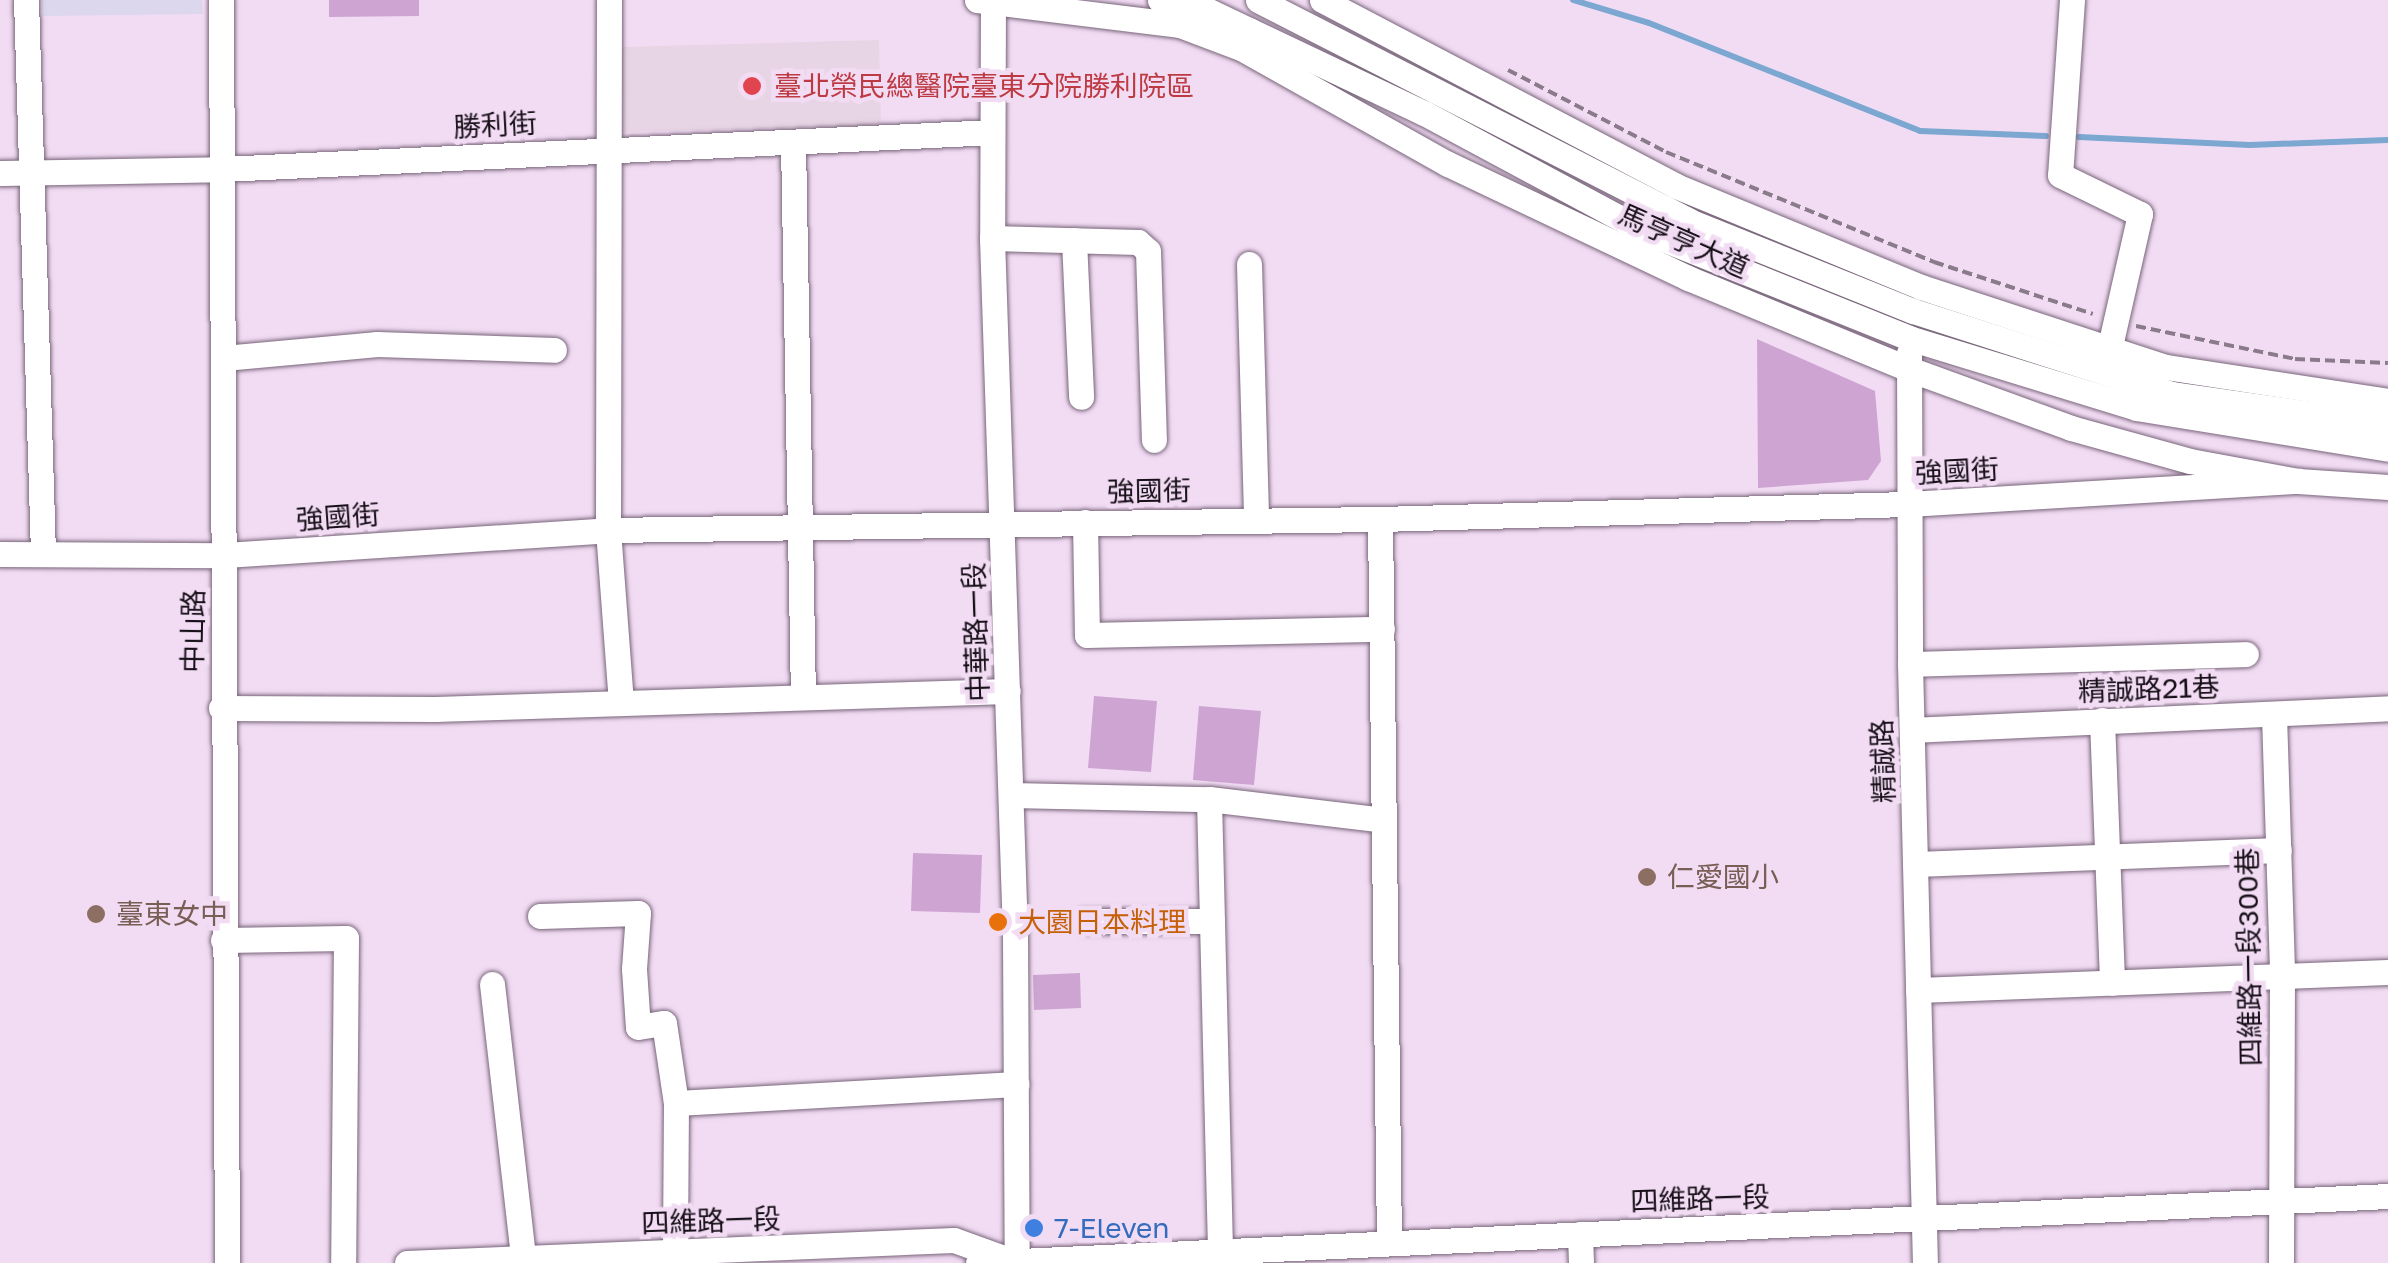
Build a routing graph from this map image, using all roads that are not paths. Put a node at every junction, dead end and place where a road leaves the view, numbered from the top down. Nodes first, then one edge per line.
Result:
1 (26, 0) edge
2 (221, 0) edge
3 (609, 0) edge
4 (1160, 0) edge
5 (1322, 0) edge
6 (2072, 0) edge
7 (988, 1) edge
8 (1263, 1) edge
9 (1245, 39) junction
10 (992, 132) junction
11 (793, 142) junction
12 (606, 149) junction
13 (223, 170) junction
14 (0, 172) edge
15 (28, 172) junction
16 (1672, 198) junction
17 (992, 238) junction
18 (1074, 240) junction
19 (1643, 243) junction
20 (1934, 262) road end
21 (1249, 264) dead end
22 (1917, 299) junction
23 (1909, 338) junction
24 (554, 350) dead end
25 (224, 358) junction
26 (2106, 361) junction
27 (1909, 369) junction
28 (1081, 398) dead end
29 (2104, 400) junction
30 (2388, 401) edge
31 (2388, 426) edge
32 (2098, 435) junction
33 (1154, 440) dead end
34 (2388, 449) edge
35 (2298, 481) junction
36 (2388, 487) edge
37 (1908, 504) junction
38 (1380, 519) junction
39 (1256, 520) junction
40 (1085, 522) junction
41 (1002, 523) junction
42 (800, 526) junction
43 (608, 530) junction
44 (43, 553) junction
45 (0, 554) edge
46 (224, 555) junction
47 (1382, 628) junction
48 (2246, 654) dead end
49 (1910, 664) junction
50 (1008, 691) junction
51 (803, 697) junction
52 (621, 701) junction
53 (221, 708) junction
54 (2388, 708) edge
55 (2274, 715) junction
56 (2102, 720) junction
57 (1912, 730) junction
58 (1011, 795) junction
59 (1209, 799) junction
60 (1384, 820) junction
61 (2278, 850) junction
62 (2107, 858) junction
63 (1916, 864) junction
64 (540, 916) dead end
65 (1082, 921) dead end
66 (1212, 921) junction
67 (224, 940) junction
68 (2388, 972) edge
69 (2282, 976) junction
70 (2112, 983) junction
71 (492, 984) dead end
72 (1918, 990) junction
73 (1016, 1084) junction
74 (676, 1103) junction
75 (2388, 1196) edge
76 (2280, 1199) junction
77 (1924, 1222) junction
78 (1580, 1234) junction
79 (1389, 1243) junction
80 (675, 1252) junction
81 (1220, 1252) junction
82 (1283, 1256) edge
83 (524, 1260) edge
84 (1016, 1262) edge
85 (227, 1263) edge
86 (344, 1263) edge
87 (408, 1263) edge
88 (978, 1263) edge
89 (1580, 1263) edge
90 (1925, 1263) edge
91 (2281, 1263) edge

1 - 15 street
2 - 13 street, 中山路
3 - 12 street
4 - 9 street, 馬亨亨大道
5 - 16 street, 馬亨亨大道
6 - 26 street
7 - 9 street, 馬亨亨大道
7 - 10 street, 中華路一段
8 - 16 street, 馬亨亨大道
9 - 19 street, 馬亨亨大道
10 - 11 street, 勝利街
10 - 17 street, 中華路一段
11 - 12 street, 勝利街
11 - 42 street
12 - 13 street, 勝利街
12 - 43 street
13 - 15 street, 勝利街
13 - 25 street, 中山路
14 - 15 street, 勝利街
15 - 44 street
16 - 22 street, 馬亨亨大道
17 - 18 street
17 - 41 street, 中華路一段
18 - 28 street
18 - 33 street
19 - 23 street, 馬亨亨大道
19 - 27 street, 馬亨亨大道
20 - 22 street, 精誠路
21 - 39 street
22 - 23 street, 精誠路
22 - 26 street, 馬亨亨大道
23 - 27 street, 精誠路
23 - 29 street, 馬亨亨大道
24 - 25 street
25 - 46 street, 中山路
26 - 30 street, 馬亨亨大道
26 - 31 street, 馬亨亨大道
27 - 32 street, 馬亨亨大道
27 - 37 street, 精誠路
29 - 32 street
29 - 34 street, 馬亨亨大道
32 - 35 street, 馬亨亨大道
35 - 36 street, 馬亨亨大道
35 - 37 street, 強國街
37 - 38 street, 強國街
37 - 49 street, 精誠路
38 - 39 street, 強國街
38 - 47 street
39 - 40 street, 強國街
40 - 41 street, 強國街
40 - 47 street
41 - 42 street, 強國街
41 - 50 street, 中華路一段
42 - 43 street, 強國街
42 - 51 street
43 - 46 street, 強國街
43 - 52 street
44 - 45 street, 強國街
44 - 46 street, 強國街
46 - 53 street, 中山路
47 - 60 street
48 - 49 street
49 - 57 street, 精誠路
50 - 51 street
50 - 58 street, 中華路一段
51 - 52 street
52 - 53 street
53 - 67 street, 中山路
54 - 55 street, 精誠路21巷
55 - 56 street, 精誠路21巷
55 - 61 street, 四維路一段300巷
56 - 57 street, 精誠路21巷
56 - 62 street
57 - 63 street, 精誠路
58 - 59 street
58 - 73 street, 中華路一段
59 - 60 street
59 - 66 street
60 - 79 street
61 - 62 street
61 - 69 street, 四維路一段300巷
62 - 63 street
62 - 70 street
63 - 72 street, 精誠路
64 - 74 street
65 - 66 street
66 - 81 street
67 - 85 street, 中山路
67 - 86 street
68 - 69 street
69 - 70 street
69 - 76 street, 四維路一段300巷
70 - 72 street
71 - 83 street
72 - 77 street, 精誠路
73 - 74 street
73 - 84 street, 中華路一段
74 - 80 street
75 - 76 street, 四維路一段
76 - 77 street, 四維路一段
76 - 91 street, 四維路一段300巷
77 - 78 street, 四維路一段
77 - 90 street, 精誠路
78 - 79 street, 四維路一段
78 - 89 street
79 - 82 street, 四維路一段
80 - 83 street, 四維路一段
80 - 84 street, 四維路一段
81 - 82 street, 四維路一段
81 - 84 street, 四維路一段
83 - 87 street, 四維路一段
84 - 88 street, 四維路一段

